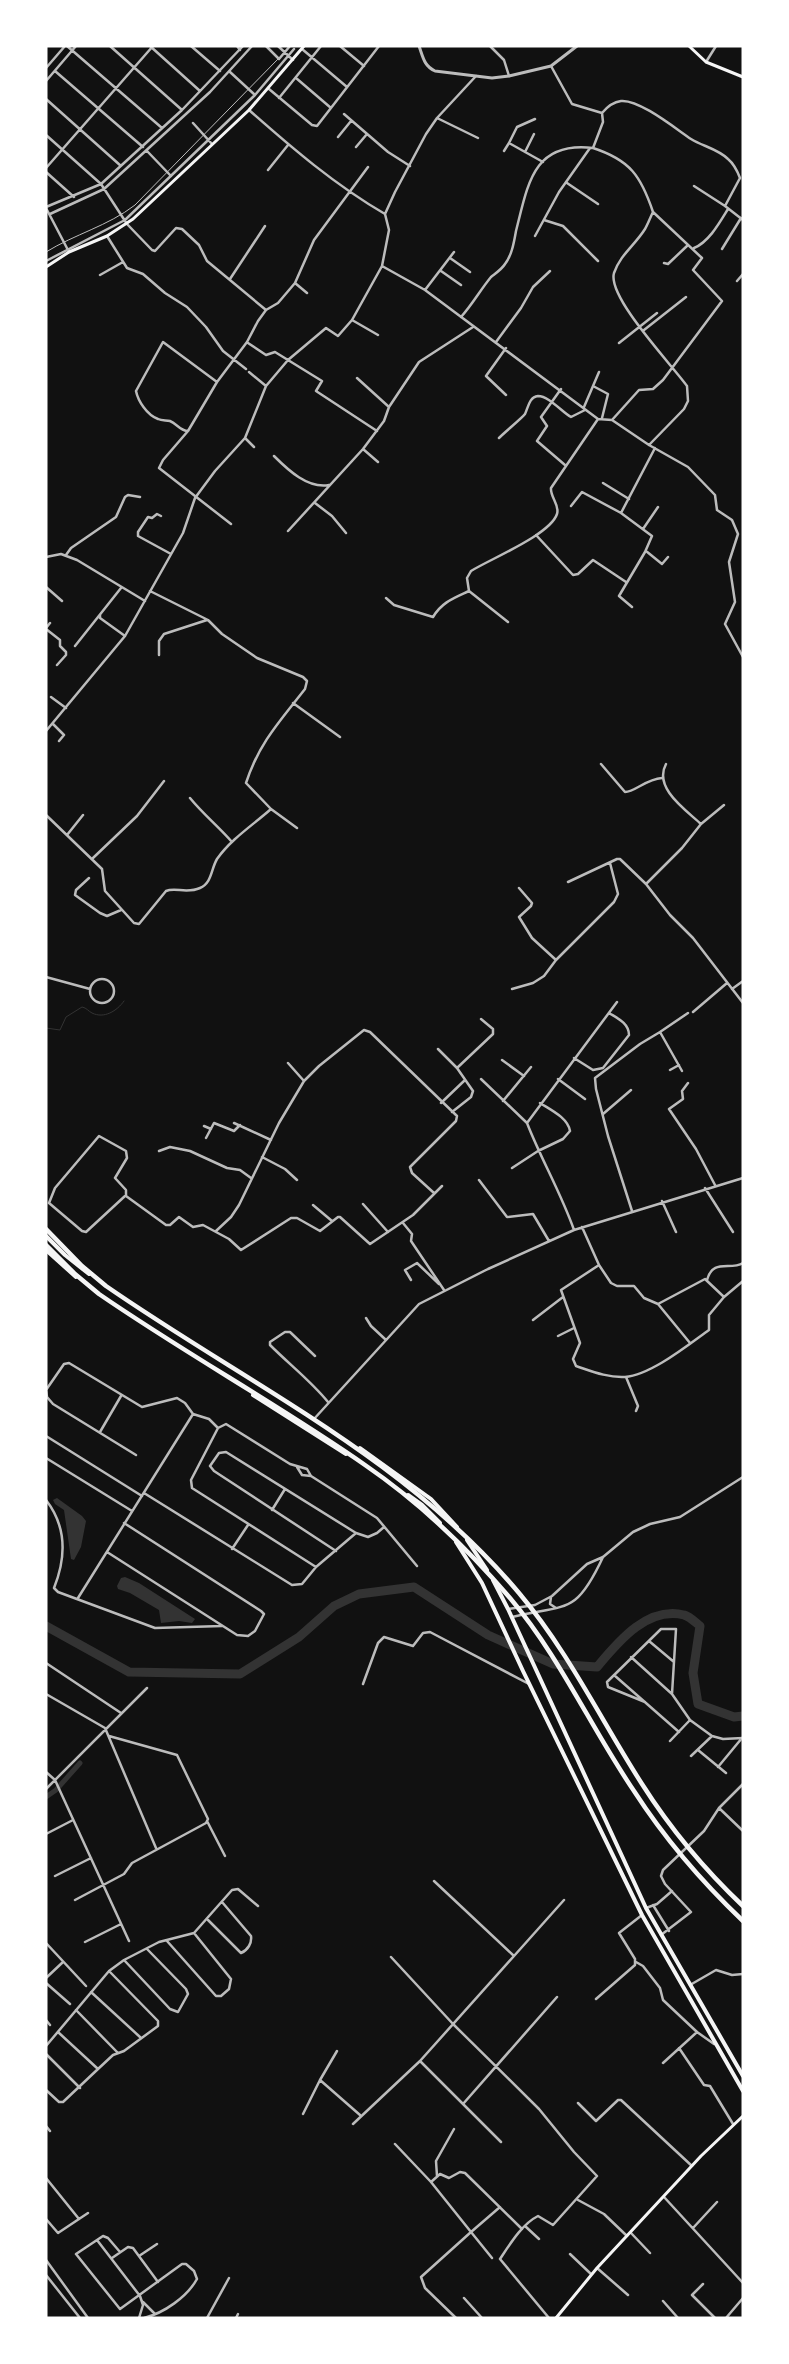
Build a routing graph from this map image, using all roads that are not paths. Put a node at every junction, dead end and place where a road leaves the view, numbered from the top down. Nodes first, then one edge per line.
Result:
1 (76, 46) edge
2 (110, 46) edge
3 (192, 46) edge
4 (237, 46) edge
5 (243, 46) edge
6 (252, 46) edge
7 (266, 46) edge
8 (278, 46) edge
9 (290, 46) edge
10 (321, 46) edge
11 (340, 46) edge
12 (379, 46) edge
13 (419, 46) edge
14 (490, 46) edge
15 (576, 46) edge
16 (688, 46) edge
17 (716, 46) edge
18 (64, 47) edge
19 (152, 47) edge
20 (303, 48) edge
21 (294, 49) junction
22 (73, 50) junction
23 (240, 50) junction
24 (285, 52) junction
25 (298, 54) junction
26 (289, 56) junction
27 (279, 58) junction
28 (312, 58) junction
29 (293, 60) junction
30 (706, 62) junction
31 (364, 66) junction
32 (551, 66) junction
33 (46, 68) edge
34 (135, 68) junction
35 (55, 71) junction
36 (220, 71) junction
37 (230, 72) junction
38 (476, 76) junction
39 (509, 76) junction
40 (743, 77) edge
41 (295, 78) junction
42 (46, 81) edge
43 (348, 87) junction
44 (116, 88) junction
45 (269, 89) junction
46 (200, 91) junction
47 (250, 91) junction
48 (255, 95) junction
49 (279, 98) junction
50 (46, 99) edge
51 (331, 108) junction
52 (98, 109) junction
53 (182, 110) junction
54 (249, 110) junction
55 (602, 113) junction
56 (344, 114) dead end
57 (437, 118) junction
58 (535, 119) dead end
59 (352, 121) junction
60 (193, 123) dead end
61 (162, 128) junction
62 (81, 130) junction
63 (367, 134) junction
64 (534, 134) dead end
65 (46, 135) edge
66 (338, 137) dead end
67 (206, 138) junction
68 (478, 138) dead end
69 (509, 143) junction
70 (212, 144) junction
71 (288, 145) junction
72 (143, 147) junction
73 (356, 148) dead end
74 (592, 148) junction
75 (63, 149) junction
76 (146, 151) junction
77 (504, 151) dead end
78 (525, 152) junction
79 (543, 162) junction
80 (122, 166) junction
81 (410, 166) junction
82 (368, 167) dead end
83 (46, 170) edge
84 (268, 170) dead end
85 (168, 173) junction
86 (171, 176) junction
87 (568, 182) junction
88 (100, 184) junction
89 (694, 186) dead end
90 (104, 189) junction
91 (348, 192) junction
92 (74, 197) junction
93 (598, 204) dead end
94 (725, 206) junction
95 (46, 207) edge
96 (728, 209) junction
97 (653, 212) junction
98 (50, 214) junction
99 (385, 214) junction
100 (122, 215) junction
101 (742, 219) edge
102 (544, 220) junction
103 (126, 222) junction
104 (265, 226) dead end
105 (107, 236) junction
106 (535, 236) dead end
107 (64, 241) junction
108 (688, 245) junction
109 (693, 249) junction
110 (722, 249) dead end
111 (68, 250) junction
112 (46, 252) edge
113 (454, 252) dead end
114 (450, 258) junction
115 (47, 259) edge
116 (598, 261) dead end
117 (123, 262) junction
118 (664, 262) dead end
119 (382, 266) junction
120 (46, 267) edge
121 (441, 270) junction
122 (550, 271) dead end
123 (470, 272) dead end
124 (743, 274) edge
125 (100, 275) dead end
126 (230, 279) junction
127 (736, 281) dead end
128 (295, 283) junction
129 (460, 285) dead end
130 (425, 290) junction
131 (307, 293) dead end
132 (686, 297) dead end
133 (266, 310) junction
134 (657, 313) dead end
135 (462, 317) junction
136 (352, 320) junction
137 (473, 327) junction
138 (643, 328) junction
139 (378, 335) dead end
140 (247, 342) junction
141 (496, 342) junction
142 (619, 343) dead end
143 (506, 348) junction
144 (234, 360) junction
145 (288, 360) junction
146 (673, 367) junction
147 (599, 372) dead end
148 (357, 378) dead end
149 (217, 382) junction
150 (266, 386) junction
151 (593, 386) junction
152 (561, 390) junction
153 (506, 395) dead end
154 (552, 402) junction
155 (389, 407) junction
156 (584, 408) junction
157 (600, 419) junction
158 (612, 420) junction
159 (188, 431) junction
160 (377, 431) junction
161 (245, 438) junction
162 (500, 438) dead end
163 (650, 445) junction
164 (254, 446) dead end
165 (655, 448) junction
166 (363, 449) junction
167 (274, 456) dead end
168 (378, 462) dead end
169 (565, 465) junction
170 (603, 483) dead end
171 (331, 485) junction
172 (140, 497) dead end
173 (195, 498) junction
174 (629, 499) junction
175 (315, 503) junction
176 (571, 506) dead end
177 (658, 507) dead end
178 (621, 513) junction
179 (161, 516) dead end
180 (231, 524) dead end
181 (643, 529) junction
182 (288, 531) dead end
183 (346, 533) dead end
184 (536, 535) junction
185 (646, 551) junction
186 (171, 554) junction
187 (66, 555) junction
188 (46, 557) edge
189 (668, 557) dead end
190 (626, 582) junction
191 (46, 587) edge
192 (121, 588) junction
193 (150, 591) junction
194 (469, 592) junction
195 (386, 598) dead end
196 (62, 601) dead end
197 (145, 601) junction
198 (632, 607) dead end
199 (100, 614) junction
200 (208, 620) junction
201 (508, 622) dead end
202 (50, 623) dead end
203 (46, 628) edge
204 (125, 636) junction
205 (75, 646) dead end
206 (159, 654) dead end
207 (743, 657) edge
208 (57, 665) dead end
209 (51, 697) dead end
210 (293, 703) junction
211 (66, 708) junction
212 (53, 724) junction
213 (46, 731) edge
214 (340, 737) dead end
215 (59, 741) dead end
216 (601, 764) dead end
217 (666, 764) dead end
218 (662, 778) junction
219 (164, 781) dead end
220 (190, 798) dead end
221 (724, 805) dead end
222 (271, 809) junction
223 (46, 815) edge
224 (83, 815) dead end
225 (702, 824) junction
226 (297, 828) dead end
227 (67, 835) junction
228 (232, 842) junction
229 (92, 858) junction
230 (610, 863) junction
231 (89, 878) dead end
232 (568, 882) dead end
233 (646, 884) junction
234 (519, 888) dead end
235 (120, 910) junction
236 (556, 960) junction
237 (46, 977) edge
238 (743, 981) edge
239 (727, 983) junction
240 (732, 988) junction
241 (90, 989) junction
242 (512, 989) dead end
243 (617, 1002) dead end
244 (743, 1004) edge
245 (694, 1012) dead end
246 (609, 1013) junction
247 (688, 1013) dead end
248 (481, 1019) dead end
249 (660, 1032) junction
250 (438, 1049) dead end
251 (574, 1058) junction
252 (502, 1060) dead end
253 (288, 1063) dead end
254 (679, 1065) junction
255 (456, 1068) junction
256 (531, 1068) dead end
257 (670, 1070) dead end
258 (682, 1071) dead end
259 (524, 1076) junction
260 (466, 1079) junction
261 (481, 1079) dead end
262 (558, 1079) junction
263 (304, 1081) junction
264 (688, 1083) dead end
265 (631, 1090) dead end
266 (585, 1099) dead end
267 (503, 1101) junction
268 (441, 1103) junction
269 (540, 1103) junction
270 (452, 1112) junction
271 (603, 1114) junction
272 (234, 1123) dead end
273 (527, 1123) junction
274 (204, 1126) dead end
275 (240, 1126) junction
276 (211, 1129) junction
277 (206, 1138) dead end
278 (271, 1140) junction
279 (538, 1151) junction
280 (159, 1152) dead end
281 (262, 1157) junction
282 (512, 1168) dead end
283 (251, 1178) junction
284 (743, 1178) edge
285 (297, 1180) dead end
286 (479, 1180) dead end
287 (715, 1185) junction
288 (442, 1186) dead end
289 (705, 1188) junction
290 (434, 1193) junction
291 (126, 1196) junction
292 (662, 1201) junction
293 (48, 1203) edge
294 (363, 1204) dead end
295 (313, 1205) dead end
296 (632, 1211) junction
297 (332, 1221) junction
298 (403, 1223) junction
299 (582, 1227) junction
300 (46, 1229) edge
301 (574, 1230) junction
302 (216, 1231) junction
303 (676, 1232) dead end
304 (733, 1232) dead end
305 (389, 1233) junction
306 (46, 1236) edge
307 (549, 1241) junction
308 (46, 1245) edge
309 (46, 1250) edge
310 (743, 1263) edge
311 (599, 1266) junction
312 (410, 1280) dead end
313 (707, 1280) junction
314 (743, 1281) edge
315 (440, 1284) junction
316 (444, 1290) junction
317 (563, 1297) junction
318 (724, 1297) junction
319 (658, 1304) junction
320 (366, 1318) dead end
321 (533, 1320) dead end
322 (574, 1328) junction
323 (558, 1336) dead end
324 (386, 1340) junction
325 (690, 1343) junction
326 (314, 1356) dead end
327 (246, 1375) junction
328 (626, 1377) junction
329 (262, 1386) junction
330 (241, 1387) junction
331 (121, 1396) junction
332 (256, 1397) junction
333 (328, 1402) junction
334 (636, 1411) dead end
335 (193, 1414) junction
336 (314, 1419) junction
337 (218, 1428) junction
338 (100, 1432) junction
339 (46, 1436) edge
340 (136, 1454) dead end
341 (46, 1458) edge
342 (297, 1467) junction
343 (311, 1476) junction
344 (743, 1476) edge
345 (285, 1489) junction
346 (143, 1494) junction
347 (46, 1500) edge
348 (272, 1510) junction
349 (132, 1511) junction
350 (124, 1523) junction
351 (248, 1525) junction
352 (384, 1526) junction
353 (356, 1533) junction
354 (232, 1549) junction
355 (336, 1551) junction
356 (107, 1552) junction
357 (604, 1557) junction
358 (417, 1566) dead end
359 (316, 1567) junction
360 (552, 1596) junction
361 (78, 1598) junction
362 (508, 1609) junction
363 (557, 1609) junction
364 (512, 1617) junction
365 (223, 1626) junction
366 (649, 1641) junction
367 (631, 1657) junction
368 (674, 1662) junction
369 (46, 1663) edge
370 (614, 1675) junction
371 (363, 1684) dead end
372 (529, 1684) junction
373 (147, 1688) dead end
374 (672, 1694) junction
375 (47, 1696) edge
376 (645, 1702) junction
377 (121, 1713) junction
378 (690, 1720) junction
379 (105, 1728) junction
380 (679, 1732) junction
381 (109, 1736) junction
382 (712, 1736) junction
383 (742, 1738) edge
384 (670, 1741) dead end
385 (698, 1750) junction
386 (692, 1756) dead end
387 (718, 1766) junction
388 (46, 1772) edge
389 (726, 1773) dead end
390 (55, 1780) junction
391 (743, 1784) edge
392 (46, 1789) edge
393 (719, 1808) junction
394 (73, 1820) junction
395 (207, 1821) junction
396 (743, 1831) edge
397 (46, 1834) edge
398 (156, 1848) junction
399 (225, 1856) dead end
400 (90, 1858) junction
401 (56, 1876) dead end
402 (434, 1881) dead end
403 (103, 1886) junction
404 (672, 1891) junction
405 (75, 1900) dead end
406 (564, 1900) dead end
407 (222, 1902) junction
408 (258, 1906) dead end
409 (653, 1906) junction
410 (743, 1906) edge
411 (646, 1908) junction
412 (642, 1915) junction
413 (208, 1920) junction
414 (743, 1921) edge
415 (121, 1924) junction
416 (669, 1931) junction
417 (194, 1933) junction
418 (662, 1936) junction
419 (129, 1940) dead end
420 (167, 1941) junction
421 (85, 1942) dead end
422 (46, 1943) edge
423 (146, 1949) junction
424 (514, 1956) junction
425 (392, 1957) dead end
426 (124, 1960) junction
427 (63, 1962) junction
428 (636, 1962) junction
429 (679, 1967) junction
430 (110, 1971) junction
431 (673, 1972) junction
432 (743, 1974) edge
433 (46, 1978) edge
434 (46, 1983) edge
435 (690, 1984) junction
436 (86, 1986) dead end
437 (91, 1992) junction
438 (557, 1997) dead end
439 (596, 1999) dead end
440 (70, 2004) dead end
441 (76, 2010) junction
442 (46, 2020) edge
443 (50, 2024) dead end
444 (453, 2024) junction
445 (58, 2032) junction
446 (697, 2032) junction
447 (140, 2037) junction
448 (715, 2044) junction
449 (46, 2046) edge
450 (679, 2048) junction
451 (337, 2051) dead end
452 (118, 2053) junction
453 (46, 2054) edge
454 (420, 2061) junction
455 (663, 2063) dead end
456 (496, 2066) junction
457 (98, 2069) junction
458 (742, 2074) edge
459 (320, 2080) junction
460 (80, 2088) junction
461 (46, 2090) edge
462 (743, 2092) edge
463 (578, 2103) dead end
464 (463, 2104) junction
465 (302, 2114) dead end
466 (360, 2115) junction
467 (743, 2116) edge
468 (353, 2124) dead end
469 (733, 2124) junction
470 (46, 2126) edge
471 (454, 2129) dead end
472 (50, 2131) dead end
473 (501, 2142) dead end
474 (395, 2144) dead end
475 (692, 2166) junction
476 (437, 2176) junction
477 (46, 2178) edge
478 (431, 2182) junction
479 (664, 2197) junction
480 (578, 2200) junction
481 (717, 2202) dead end
482 (500, 2207) junction
483 (88, 2213) dead end
484 (46, 2219) edge
485 (78, 2219) junction
486 (525, 2226) junction
487 (693, 2228) junction
488 (522, 2229) junction
489 (470, 2232) junction
490 (631, 2233) junction
491 (628, 2237) junction
492 (539, 2239) dead end
493 (97, 2240) junction
494 (157, 2244) dead end
495 (120, 2252) junction
496 (650, 2252) dead end
497 (570, 2254) dead end
498 (139, 2256) junction
499 (112, 2258) junction
500 (492, 2258) dead end
501 (46, 2260) edge
502 (597, 2268) junction
503 (591, 2274) junction
504 (46, 2275) edge
505 (229, 2278) dead end
506 (158, 2282) junction
507 (743, 2283) edge
508 (703, 2284) dead end
509 (628, 2295) dead end
510 (140, 2296) junction
511 (464, 2298) dead end
512 (743, 2298) edge
513 (142, 2301) junction
514 (663, 2301) dead end
515 (238, 2314) dead end
516 (155, 2315) junction
517 (80, 2318) edge
518 (88, 2318) edge
519 (139, 2318) edge
520 (144, 2318) edge
521 (208, 2318) edge
522 (236, 2318) edge
523 (456, 2318) edge
524 (482, 2318) edge
525 (549, 2318) edge
526 (556, 2318) edge
527 (678, 2318) edge
528 (714, 2318) edge
529 (726, 2318) edge

1 - 22 street
2 - 34 street
3 - 36 street
4 - 23 street
5 - 23 street
6 - 37 street
7 - 27 street
8 - 24 street
9 - 21 street
9 - 24 street
10 - 28 street
11 - 31 street
12 - 31 street
13 - 38 street
14 - 39 street
15 - 32 street
16 - 30 main road
17 - 30 street
18 - 22 street
18 - 33 street
19 - 34 street
19 - 46 street
20 - 25 main road
20 - 28 street
21 - 25 street
21 - 26 street
22 - 35 street
22 - 44 street
23 - 36 street
24 - 26 street
24 - 27 street
25 - 29 main road
26 - 29 street
26 - 48 street
27 - 47 lane
28 - 41 street
28 - 43 street
29 - 45 main road
30 - 40 main road
31 - 43 street
32 - 39 street
32 - 55 street
34 - 44 street
34 - 53 street
35 - 42 street
35 - 52 street
36 - 46 street
37 - 47 street
37 - 76 street
38 - 39 street
38 - 57 street
41 - 49 street
41 - 51 street
43 - 51 street
44 - 52 street
44 - 61 street
45 - 49 street
45 - 54 main road
46 - 53 street
47 - 48 street
47 - 67 lane
48 - 67 street
49 - 51 street
50 - 62 street
52 - 62 street
52 - 72 street
53 - 61 street
54 - 70 main road
54 - 71 street
55 - 74 street
55 - 94 street
56 - 59 street
57 - 68 street
57 - 81 street
58 - 69 street
59 - 63 street
59 - 66 street
60 - 67 street
61 - 72 street
62 - 75 street
62 - 80 street
63 - 73 street
63 - 81 street
64 - 78 street
65 - 75 street
67 - 70 street
67 - 85 lane
67 - 86 street
69 - 77 street
69 - 78 street
70 - 103 main road
71 - 84 street
71 - 91 street
72 - 80 street
74 - 79 street
74 - 87 street
74 - 97 street
75 - 83 street
75 - 88 street
76 - 85 street
76 - 90 street
78 - 79 street
79 - 135 street
80 - 88 street
81 - 99 street
82 - 91 street
83 - 92 street
85 - 86 street
85 - 100 lane
86 - 103 street
87 - 93 street
87 - 102 street
88 - 90 street
88 - 92 street
89 - 94 street
90 - 98 street
90 - 100 street
91 - 99 street
91 - 128 street
92 - 95 street
94 - 96 street
95 - 98 street
96 - 101 street
96 - 109 street
97 - 108 street
97 - 138 street
98 - 107 street
99 - 119 street
100 - 103 street
100 - 107 lane
101 - 110 street
102 - 106 street
102 - 116 street
103 - 105 main road
103 - 111 street
103 - 126 street
104 - 126 street
105 - 111 main road
105 - 117 street
107 - 111 street
107 - 112 lane
108 - 109 street
108 - 118 street
109 - 146 street
111 - 115 street
111 - 120 main road
113 - 114 street
114 - 121 street
114 - 123 street
117 - 125 street
117 - 144 street
119 - 130 street
119 - 136 street
121 - 129 street
121 - 130 street
122 - 141 street
124 - 127 street
126 - 133 street
128 - 131 street
128 - 133 street
130 - 135 street
132 - 138 street
133 - 140 street
134 - 138 street
135 - 137 street
136 - 139 street
136 - 145 street
137 - 141 street
137 - 155 street
138 - 142 street
138 - 146 street
140 - 144 street
140 - 145 street
141 - 143 street
143 - 152 street
143 - 153 street
144 - 149 street
144 - 150 street
145 - 150 street
145 - 160 street
146 - 158 street
146 - 163 street
147 - 151 street
148 - 155 street
149 - 159 street
149 - 159 street
150 - 161 street
151 - 156 street
151 - 157 street
152 - 154 street
152 - 156 street
154 - 156 street
154 - 162 street
154 - 169 street
155 - 160 street
156 - 157 street
157 - 158 street
157 - 169 street
158 - 163 street
159 - 173 street
160 - 166 street
161 - 164 street
161 - 173 street
163 - 165 street
165 - 174 street
165 - 207 street
166 - 168 street
166 - 171 street
167 - 171 street
169 - 184 street
170 - 174 street
171 - 175 street
172 - 187 street
173 - 180 street
173 - 186 street
174 - 178 street
175 - 182 street
175 - 183 street
176 - 178 street
177 - 181 street
178 - 181 street
179 - 186 street
181 - 185 street
184 - 190 street
184 - 194 street
185 - 189 street
185 - 190 street
186 - 193 street
187 - 188 street
187 - 192 street
190 - 198 street
191 - 196 street
192 - 197 street
192 - 199 street
193 - 197 street
193 - 200 street
194 - 195 street
194 - 201 street
197 - 204 street
199 - 204 street
199 - 205 street
200 - 206 street
200 - 210 street
202 - 203 street
203 - 208 street
204 - 211 street
209 - 211 street
210 - 214 street
210 - 222 street
211 - 212 street
212 - 213 street
212 - 215 street
216 - 218 street
217 - 218 street
218 - 225 street
219 - 229 street
220 - 228 street
221 - 225 street
222 - 226 street
222 - 228 street
223 - 227 street
224 - 227 street
225 - 233 street
227 - 229 street
228 - 235 street
229 - 235 street
230 - 232 street
230 - 233 street
230 - 236 street
231 - 235 street
233 - 239 street
234 - 236 street
236 - 242 street
237 - 241 street
238 - 240 street
239 - 240 street
239 - 245 street
240 - 244 street
241 - 241 street
243 - 246 street
246 - 251 street
246 - 251 street
247 - 249 street
248 - 255 street
249 - 254 street
249 - 271 street
250 - 255 street
251 - 262 street
252 - 259 street
253 - 263 street
254 - 257 street
254 - 258 street
255 - 260 street
256 - 259 street
259 - 267 street
260 - 268 street
260 - 270 street
261 - 267 street
262 - 266 street
262 - 269 street
263 - 268 street
263 - 278 street
264 - 287 street
265 - 271 street
267 - 273 street
268 - 270 street
269 - 273 street
269 - 279 street
270 - 290 street
271 - 296 street
272 - 275 street
273 - 279 street
274 - 276 street
275 - 276 street
275 - 278 street
276 - 277 street
278 - 281 street
279 - 282 street
279 - 301 street
280 - 283 street
281 - 283 street
281 - 285 street
283 - 302 street
284 - 287 street
286 - 307 street
287 - 289 street
288 - 290 street
289 - 292 street
289 - 304 street
290 - 298 street
291 - 293 street
291 - 293 street
291 - 302 street
292 - 296 street
292 - 303 street
294 - 305 street
295 - 297 street
296 - 299 street
297 - 302 street
297 - 305 street
298 - 305 street
298 - 315 street
299 - 301 street
299 - 311 street
300 - 410 highway
301 - 307 street
306 - 327 highway
307 - 316 street
308 - 414 highway
309 - 330 highway
310 - 313 street
311 - 317 street
311 - 319 street
312 - 315 street
313 - 318 street
313 - 319 street
314 - 318 street
315 - 316 street
316 - 324 street
317 - 321 street
317 - 322 street
318 - 325 street
319 - 325 street
320 - 324 street
322 - 323 street
322 - 328 street
324 - 333 street
325 - 328 street
326 - 333 street
327 - 329 highway
327 - 330 highway
328 - 334 street
329 - 332 highway
329 - 336 highway
330 - 332 highway
331 - 335 street
331 - 338 street
331 - 338 street
332 - 372 highway
333 - 336 street
335 - 337 street
335 - 346 street
336 - 362 highway
337 - 342 street
337 - 351 street
338 - 340 street
339 - 346 street
341 - 349 street
342 - 343 street
342 - 343 street
343 - 352 street
344 - 357 street
345 - 348 street
345 - 348 street
345 - 353 street
346 - 349 street
346 - 354 street
347 - 361 street
348 - 355 street
349 - 350 street
350 - 356 street
350 - 365 street
351 - 354 street
351 - 359 street
352 - 353 street
352 - 358 street
353 - 355 street
354 - 359 street
355 - 359 street
356 - 361 street
356 - 365 street
357 - 360 street
357 - 363 street
360 - 362 street
360 - 363 street
361 - 365 street
362 - 364 highway
363 - 364 street
364 - 411 highway
366 - 367 street
366 - 368 street
366 - 368 street
367 - 370 street
367 - 374 street
368 - 374 street
369 - 377 street
370 - 376 street
370 - 376 street
371 - 372 street
372 - 412 highway
373 - 377 street
374 - 378 street
375 - 379 street
376 - 380 street
377 - 379 street
378 - 380 street
378 - 382 street
379 - 381 street
379 - 390 street
380 - 384 street
381 - 395 street
381 - 398 street
382 - 383 street
382 - 385 street
383 - 387 street
385 - 386 street
385 - 387 street
387 - 389 street
388 - 390 street
390 - 392 street
390 - 394 street
391 - 393 street
393 - 396 street
393 - 404 street
394 - 397 street
394 - 400 street
395 - 398 street
395 - 399 street
398 - 403 street
400 - 401 street
400 - 403 street
402 - 424 street
403 - 405 street
403 - 415 street
404 - 409 street
404 - 416 street
406 - 424 street
407 - 408 street
407 - 413 street
407 - 413 street
409 - 411 street
409 - 416 street
411 - 418 highway
412 - 428 street
412 - 431 highway
413 - 417 street
415 - 419 street
415 - 421 street
416 - 418 street
417 - 420 street
417 - 420 street
418 - 429 highway
420 - 423 street
422 - 427 street
423 - 426 street
423 - 426 street
424 - 444 street
425 - 444 street
426 - 430 street
427 - 433 street
427 - 436 street
428 - 439 street
428 - 446 street
429 - 431 highway
429 - 435 highway
430 - 437 street
430 - 447 street
431 - 448 highway
432 - 435 street
434 - 440 street
435 - 458 highway
437 - 441 street
437 - 447 street
438 - 456 street
441 - 445 street
441 - 452 street
442 - 443 street
444 - 454 street
444 - 456 street
445 - 449 street
445 - 457 street
446 - 448 street
446 - 450 street
447 - 452 street
448 - 462 highway
450 - 455 street
450 - 469 street
451 - 459 street
452 - 457 street
453 - 460 street
454 - 464 street
454 - 466 street
456 - 464 street
456 - 480 street
457 - 460 street
459 - 465 street
459 - 466 street
460 - 461 street
463 - 475 street
464 - 473 street
466 - 468 street
467 - 469 main road
469 - 475 main road
470 - 472 street
471 - 476 street
474 - 478 street
475 - 479 main road
476 - 478 street
476 - 482 street
477 - 485 street
478 - 489 street
479 - 487 street
479 - 490 main road
480 - 486 street
480 - 491 street
481 - 487 street
482 - 488 street
482 - 489 street
483 - 485 street
484 - 485 street
486 - 488 street
486 - 492 street
487 - 507 street
488 - 525 street
489 - 500 street
489 - 523 street
490 - 491 main road
490 - 496 street
491 - 502 main road
493 - 495 street
493 - 499 street
493 - 510 street
494 - 498 street
495 - 498 street
495 - 499 street
497 - 503 street
498 - 506 street
499 - 510 street
501 - 518 street
502 - 503 main road
502 - 509 street
503 - 526 main road
504 - 517 street
505 - 521 street
506 - 510 street
506 - 516 street
508 - 528 street
510 - 513 street
511 - 524 street
512 - 529 street
513 - 516 street
513 - 519 street
514 - 527 street
515 - 522 street
516 - 520 street

